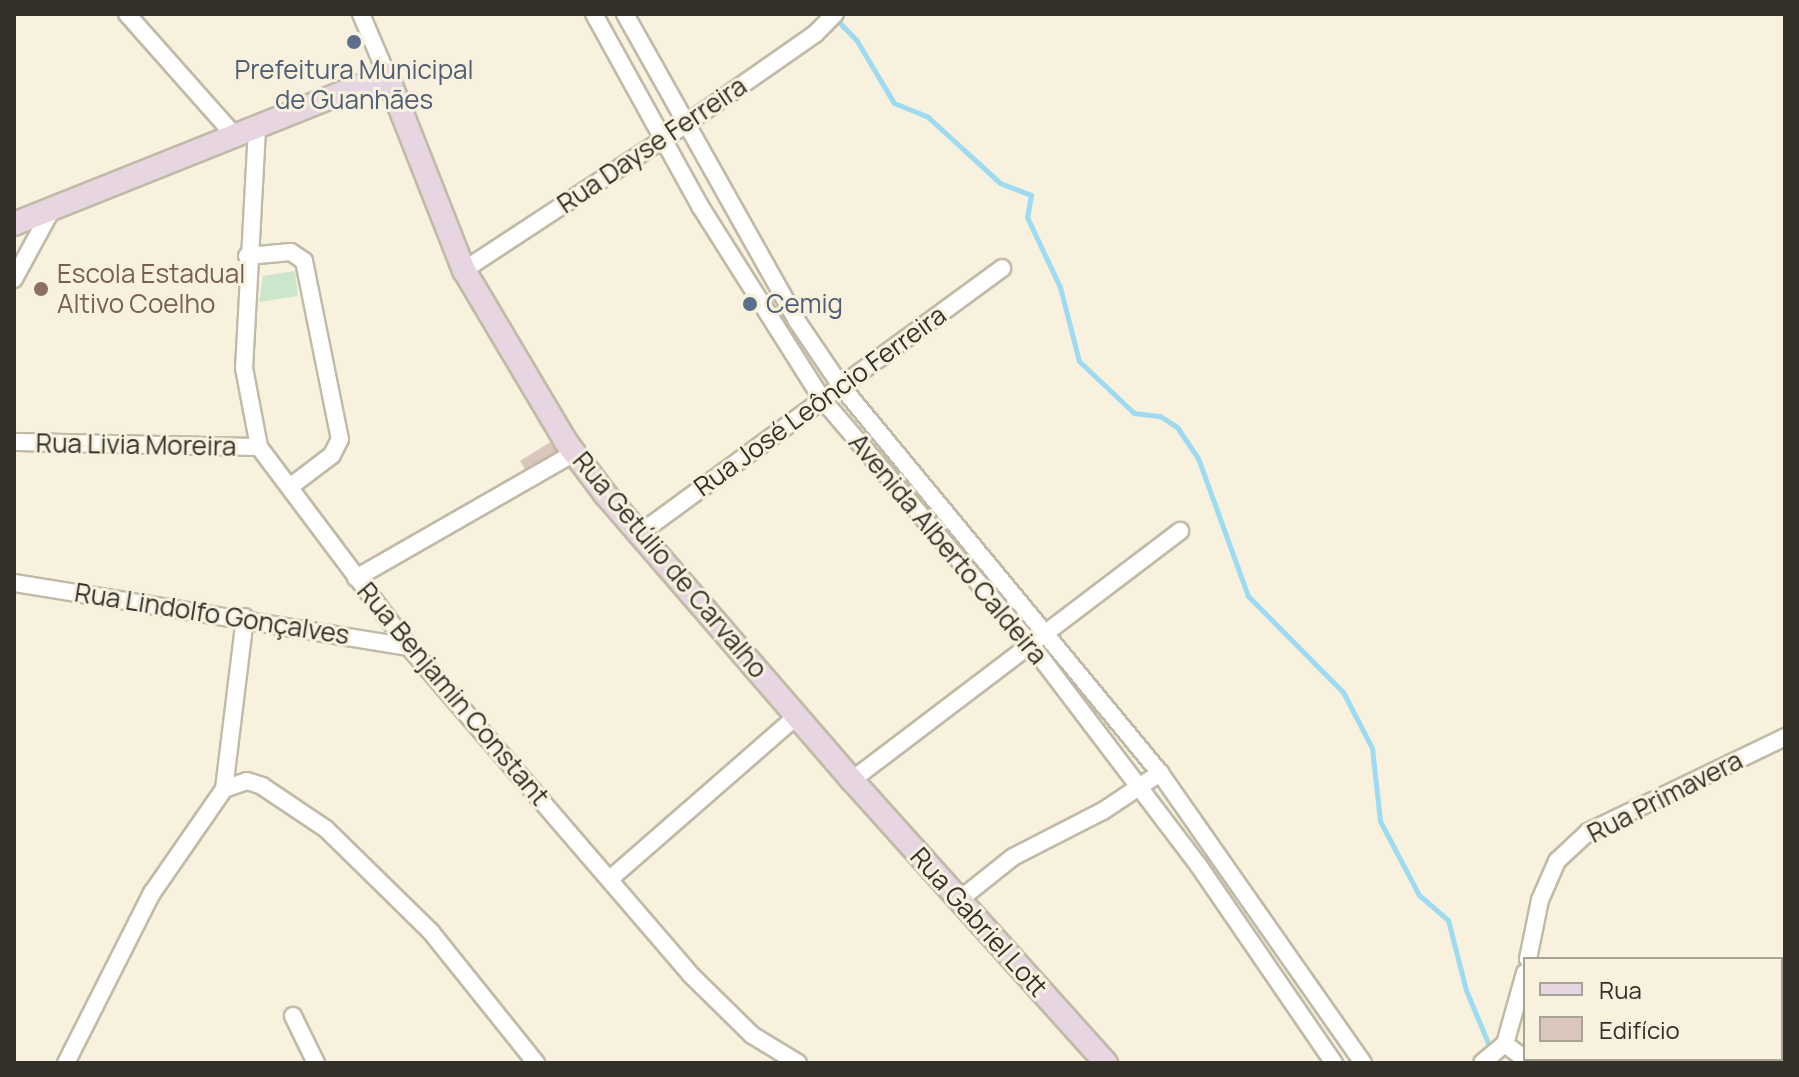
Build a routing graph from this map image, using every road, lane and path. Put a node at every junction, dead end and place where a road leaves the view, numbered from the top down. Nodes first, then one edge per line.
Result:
1 (127, 14) edge
2 (361, 14) edge
3 (594, 14) edge
4 (625, 14) edge
5 (832, 18) edge
6 (387, 75) junction
7 (686, 124) junction
8 (257, 129) junction
9 (235, 136) junction
10 (663, 139) junction
11 (52, 209) junction
12 (14, 224) edge
13 (247, 256) junction
14 (1002, 268) dead end
15 (464, 270) junction
16 (14, 279) edge
17 (841, 386) junction
18 (822, 399) junction
19 (14, 442) edge
20 (259, 447) junction
21 (574, 453) junction
22 (291, 486) junction
23 (1180, 531) dead end
24 (639, 534) junction
25 (356, 578) junction
26 (14, 583) edge
27 (245, 617) junction
28 (1049, 634) junction
29 (1032, 646) junction
30 (409, 647) junction
31 (798, 715) junction
32 (1785, 737) edge
33 (1160, 773) junction
34 (852, 780) junction
35 (1139, 787) junction
36 (224, 789) junction
37 (610, 879) junction
38 (959, 900) junction
39 (1528, 957) edge
40 (1523, 980) edge
41 (293, 1016) dead end
42 (1503, 1045) junction
43 (1523, 1058) edge
44 (787, 1061) edge
45 (66, 1063) edge
46 (316, 1063) edge
47 (536, 1063) edge
48 (1106, 1063) edge
49 (1334, 1063) edge
50 (1363, 1063) edge
51 (1482, 1063) edge

1 - 9 street
2 - 6 street
3 - 10 street, Avenida Alberto Caldeira
4 - 7 street, Avenida Alberto Caldeira
5 - 7 street, Rua Dayse Ferreira
6 - 8 street
6 - 15 street, Rua Getúlio de Carvalho
7 - 10 street, Rua Dayse Ferreira
7 - 17 street, Avenida Alberto Caldeira
8 - 9 street
8 - 13 street, Rua Benjamin Constant
9 - 11 street
10 - 15 street, Rua Dayse Ferreira
10 - 18 street, Avenida Alberto Caldeira
11 - 12 street
11 - 16 street
13 - 20 street, Rua Benjamin Constant
13 - 22 street
14 - 17 street, Rua José Leôncio Ferreira
15 - 21 street, Rua Getúlio de Carvalho
17 - 18 street, Rua José Leôncio Ferreira
17 - 28 street, Avenida Alberto Caldeira
18 - 24 street, Rua José Leôncio Ferreira
18 - 29 street, Avenida Alberto Caldeira
19 - 20 street, Rua Livia Moreira
20 - 22 street, Rua Benjamin Constant
21 - 24 street, Rua Getúlio de Carvalho
21 - 25 street
22 - 25 street, Rua Benjamin Constant
23 - 28 street
24 - 31 street, Rua Getúlio de Carvalho
25 - 30 street, Rua Benjamin Constant
26 - 27 street, Rua Lindolfo Gonçalves
27 - 30 street, Rua Lindolfo Gonçalves
27 - 36 street
28 - 29 street
28 - 33 street, Avenida Alberto Caldeira
29 - 34 street
29 - 35 street, Avenida Alberto Caldeira
30 - 37 street, Rua Benjamin Constant
31 - 34 street, Rua Getúlio de Carvalho
31 - 37 street
32 - 39 street, Rua Primavera
33 - 35 street
33 - 50 street, Avenida Alberto Caldeira
34 - 38 street, Rua Gabriel Lott
35 - 38 street
35 - 49 street, Avenida Alberto Caldeira
36 - 45 street
36 - 47 street
37 - 44 street, Rua Benjamin Constant
38 - 48 street, Rua Gabriel Lott
40 - 42 street
41 - 46 street
42 - 43 street
42 - 51 street

